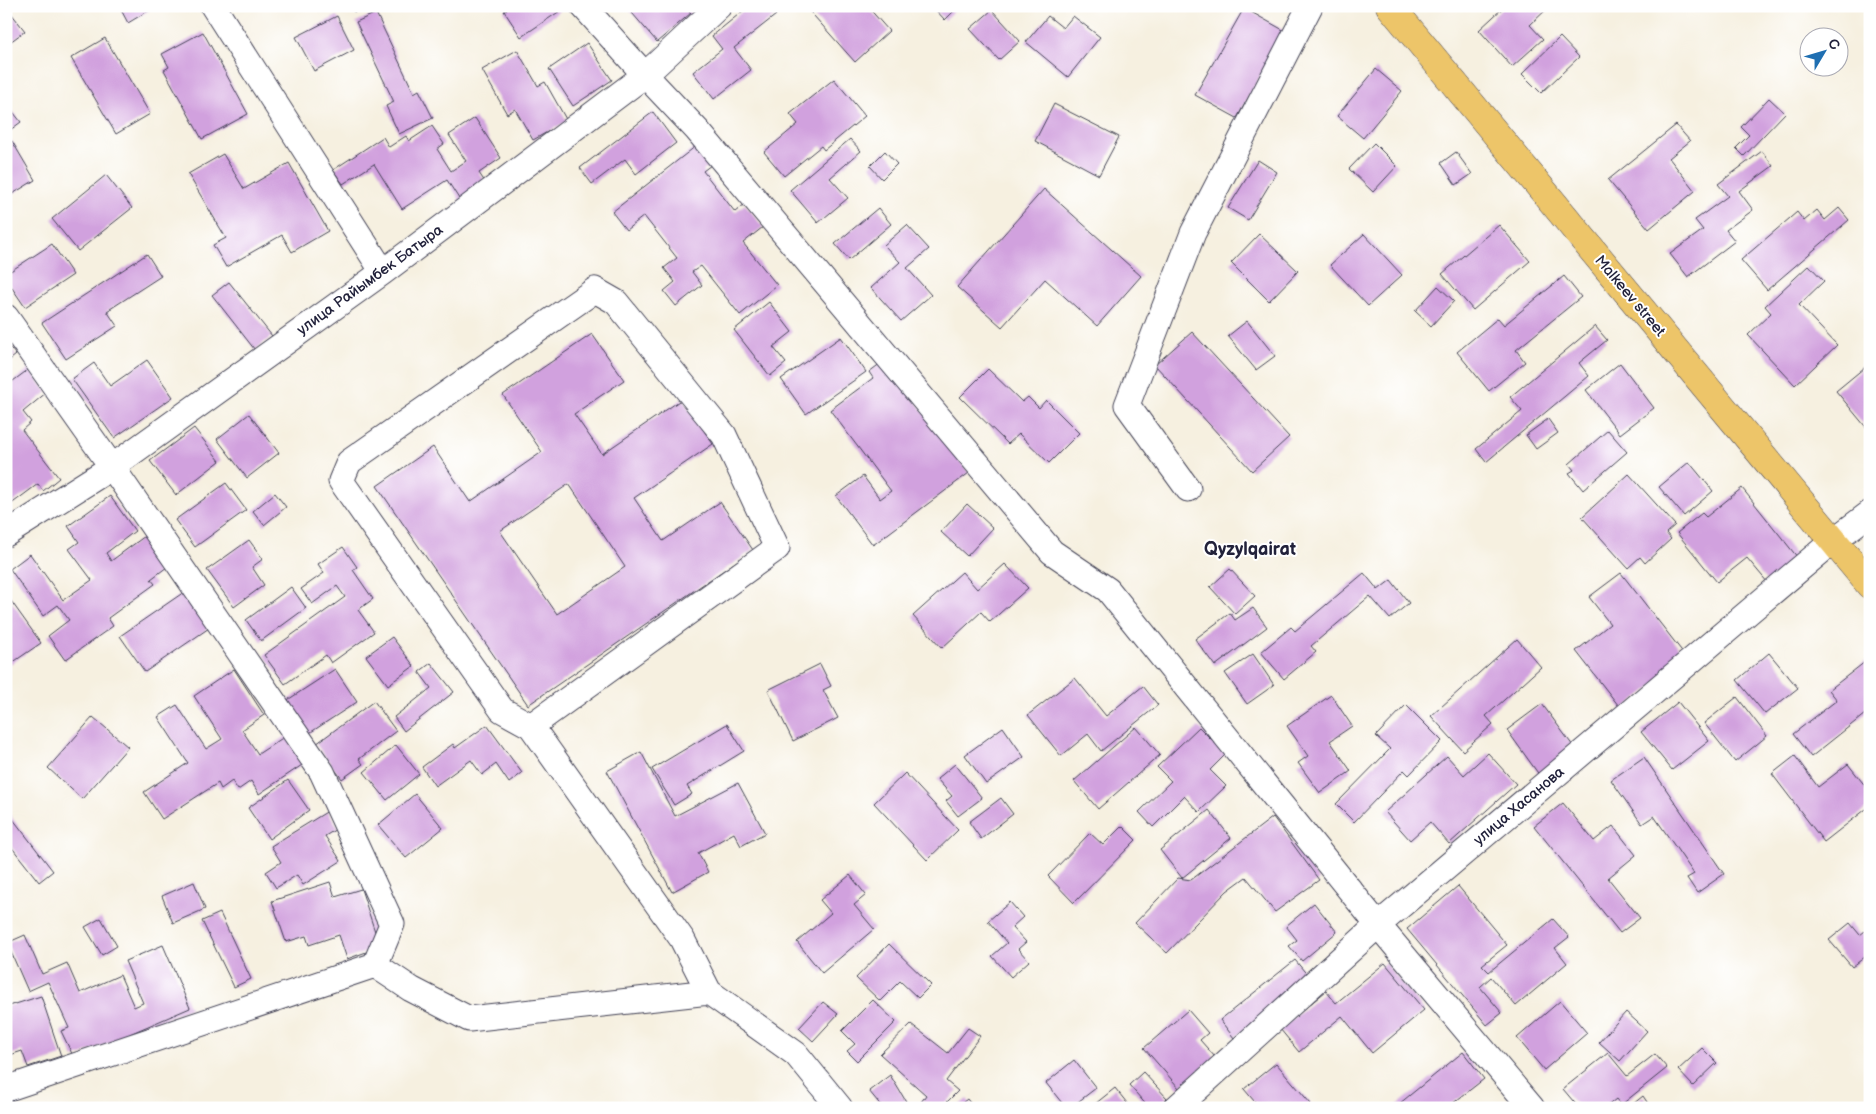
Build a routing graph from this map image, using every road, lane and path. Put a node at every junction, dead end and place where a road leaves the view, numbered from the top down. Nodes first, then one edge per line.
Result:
1 (213, 6) edge
2 (583, 6) edge
3 (719, 6) edge
4 (1310, 6) edge
5 (1390, 6) edge
6 (645, 75) junction
7 (383, 272) junction
8 (6, 317) edge
9 (112, 467) junction
10 (1188, 489) dead end
11 (1870, 513) edge
12 (6, 534) edge
13 (1833, 541) junction
14 (1870, 585) edge
15 (531, 726) junction
16 (1378, 925) junction
17 (375, 965) junction
18 (709, 992) junction
19 (6, 1089) edge
20 (840, 1108) edge
21 (1176, 1108) edge
22 (1532, 1108) edge

1 - 7 street
2 - 6 street
3 - 6 street, улица Райымбек Батыра
4 - 10 street
5 - 13 main road, Malkeev street
6 - 7 street, улица Райымбек Батыра
6 - 16 street
7 - 9 street, улица Райымбек Батыра
8 - 9 street
9 - 12 street, улица Райымбек Батыра
9 - 17 street
11 - 13 street, улица Хасанова
13 - 14 main road, Malkeev street
13 - 16 street, улица Хасанова
15 - 15 street
15 - 18 street
16 - 21 street, улица Хасанова
16 - 22 street
17 - 18 street
17 - 19 street
18 - 20 street

